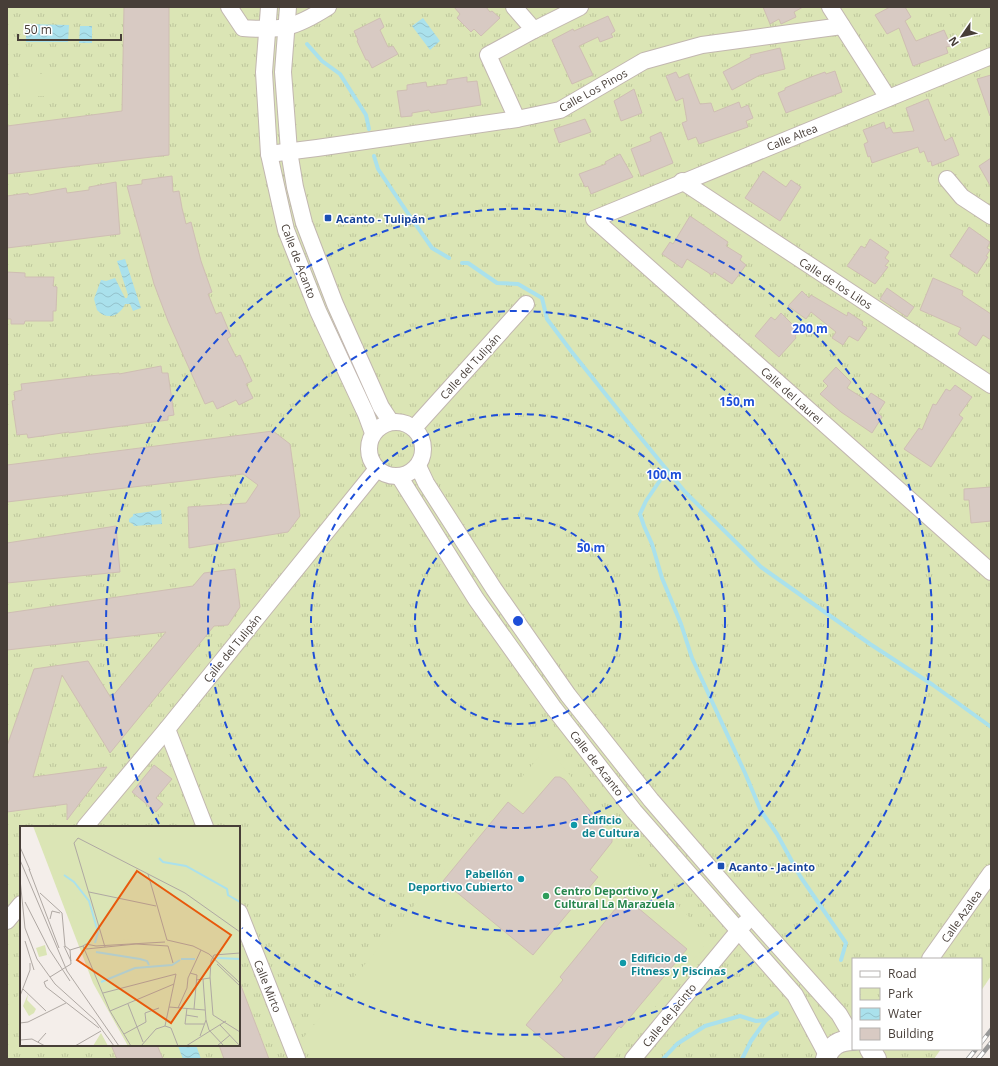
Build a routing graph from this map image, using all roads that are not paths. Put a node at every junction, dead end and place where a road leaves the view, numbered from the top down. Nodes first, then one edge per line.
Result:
1 (229, 7) edge
2 (269, 7) edge
3 (288, 7) edge
4 (328, 7) edge
5 (514, 7) edge
6 (580, 7) edge
7 (830, 7) edge
8 (842, 26) junction
9 (287, 28) junction
10 (267, 30) junction
11 (534, 30) junction
12 (991, 56) edge
13 (888, 98) junction
14 (516, 119) junction
15 (289, 151) junction
16 (269, 154) junction
17 (947, 179) dead end
18 (682, 181) junction
19 (991, 216) edge
20 (594, 219) joint
21 (526, 304) dead end
22 (991, 385) edge
23 (392, 422) junction
24 (414, 428) junction
25 (373, 433) junction
26 (418, 466) junction
27 (377, 469) junction
28 (400, 476) junction
29 (991, 572) edge
30 (167, 729) junction
31 (86, 826) edge
32 (205, 826) edge
33 (991, 873) edge
34 (20, 905) edge
35 (240, 915) edge
36 (751, 916) junction
37 (7, 920) edge
38 (738, 930) junction
39 (931, 958) edge
40 (852, 1037) edge
41 (852, 1039) edge
42 (826, 1057) edge
43 (297, 1059) edge
44 (633, 1059) edge

1 - 10 street
2 - 10 street, Calle de Acanto
3 - 9 street, Calle de Acanto
4 - 9 street
5 - 11 street
6 - 11 street
7 - 8 street
8 - 13 street
8 - 14 street, Calle Los Pinos
9 - 10 street
9 - 15 street, Calle de Acanto
10 - 16 street, Calle de Acanto
11 - 14 street
12 - 13 street, Calle Altea
13 - 18 street, Calle Altea
14 - 15 street, Calle Los Pinos
15 - 16 street, Calle Los Pinos
15 - 23 street, Calle de Acanto
16 - 25 street, Calle de Acanto
17 - 19 street
18 - 20 street, Calle Altea
18 - 22 street, Calle de los Lilos
20 - 29 street, Calle del Laurel
21 - 24 street, Calle del Tulipán
23 - 24 street
23 - 25 street
24 - 26 street
25 - 27 street
26 - 28 street
26 - 36 street, Calle de Acanto
27 - 28 street
27 - 30 street, Calle del Tulipán
28 - 38 street, Calle de Acanto
30 - 31 street, Calle del Tulipán
30 - 32 street
33 - 39 street, Calle Azalea
34 - 37 street
35 - 43 street, Calle Mirto
36 - 38 street, Calle de Jacinto
36 - 40 street, Calle de Acanto
38 - 42 street, Calle de Acanto
38 - 44 street, Calle de Jacinto
41 - 42 street

